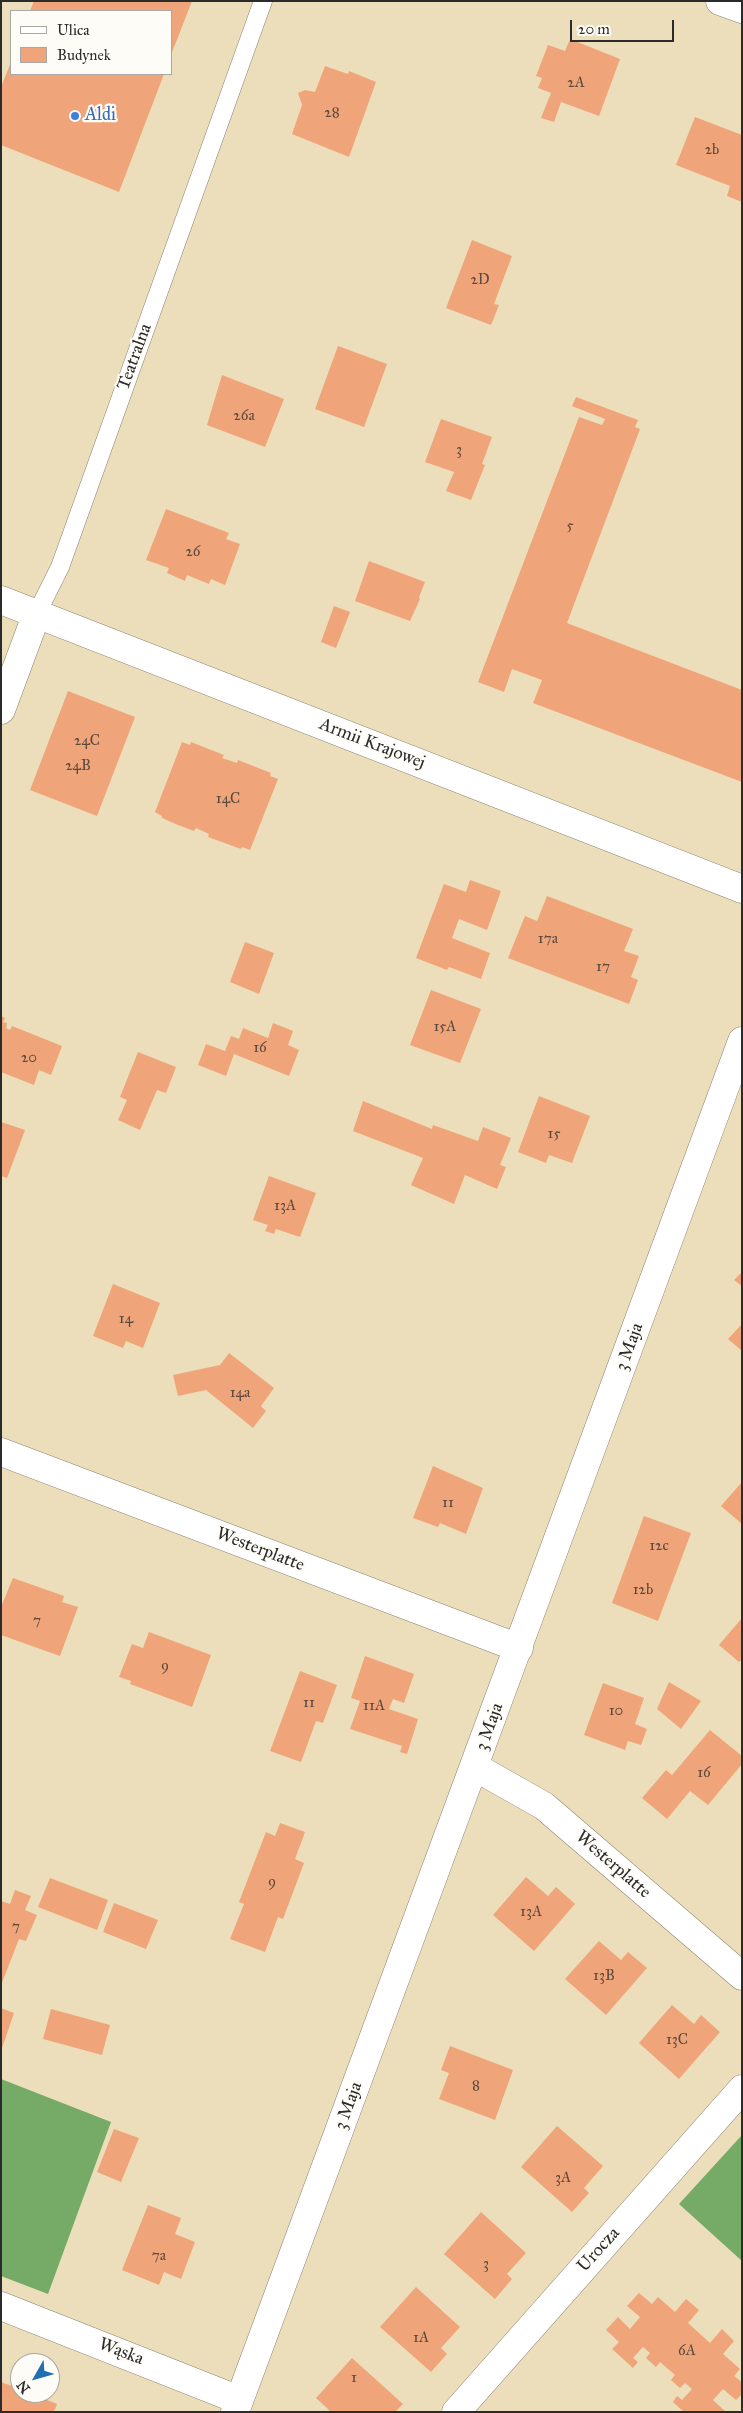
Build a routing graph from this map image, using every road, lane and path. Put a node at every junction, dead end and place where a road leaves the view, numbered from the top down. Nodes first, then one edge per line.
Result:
1 (263, 1) edge
2 (720, 1) edge
3 (742, 9) edge
4 (1, 600) edge
5 (37, 613) junction
6 (1, 710) edge
7 (742, 889) edge
8 (742, 1041) edge
9 (1, 1452) edge
10 (519, 1648) junction
11 (475, 1767) junction
12 (742, 1976) edge
13 (742, 2089) edge
14 (1, 2306) edge
15 (237, 2406) edge
16 (456, 2412) edge

1 - 5 lane, Teatralna
2 - 3 street
4 - 5 street, Armii Krajowej
5 - 6 street, Teatralna
5 - 7 street, Armii Krajowej
8 - 10 street, 3 Maja
9 - 10 street, Westerplatte
10 - 11 street, 3 Maja
11 - 12 street, Westerplatte
11 - 15 street, 3 Maja
13 - 16 street, Urocza
14 - 15 street, Wąska

